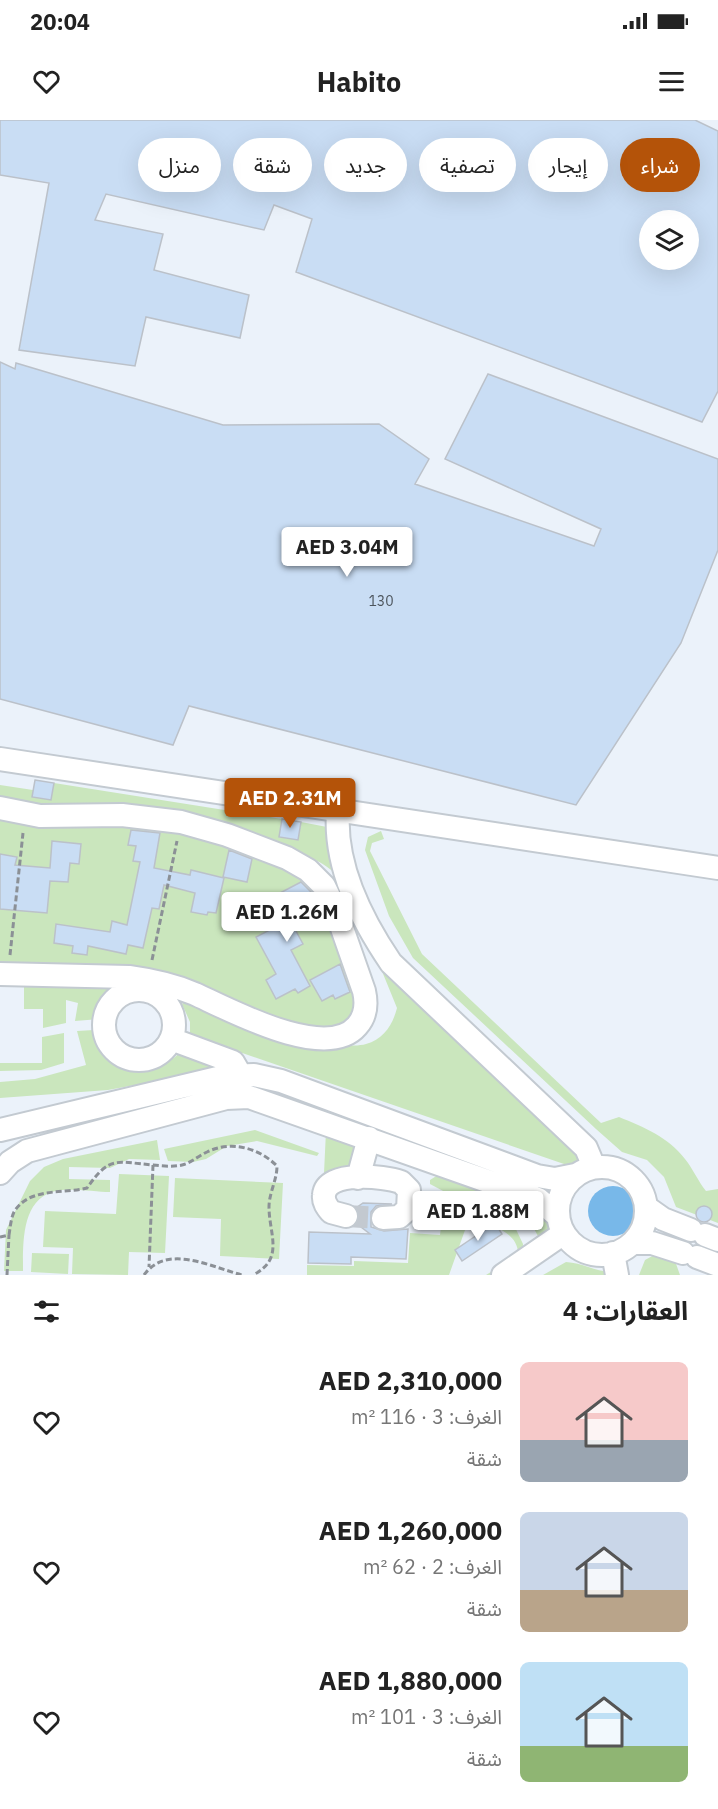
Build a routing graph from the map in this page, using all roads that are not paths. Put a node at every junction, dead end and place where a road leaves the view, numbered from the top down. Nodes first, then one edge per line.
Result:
1 (0, 759) edge
2 (0, 808) edge
3 (338, 811) junction
4 (718, 868) edge
5 (4, 974) edge
6 (147, 985) junction
7 (171, 1039) junction
8 (240, 1074) junction
9 (182, 1086) junction
10 (187, 1109) junction
11 (384, 1119) junction
12 (0, 1130) edge
13 (372, 1139) junction
14 (421, 1157) junction
15 (585, 1171) junction
16 (0, 1173) edge
17 (358, 1178) junction
18 (406, 1185) junction
19 (646, 1207) junction
20 (346, 1216) tunnel mouth
21 (383, 1218) tunnel mouth
22 (561, 1225) junction
23 (705, 1235) edge
24 (621, 1257) edge
25 (699, 1258) edge
26 (502, 1275) edge

1 - 3 lane
2 - 6 lane
3 - 4 lane
3 - 15 lane
5 - 6 lane
6 - 7 lane
6 - 7 lane
7 - 8 lane
8 - 9 lane
8 - 11 lane
9 - 10 lane
9 - 12 lane
10 - 13 lane
10 - 16 lane
11 - 13 lane
11 - 15 lane
13 - 14 lane
13 - 17 lane
14 - 18 lane
14 - 22 lane
15 - 19 lane
15 - 22 lane
17 - 18 lane
17 - 20 lane
18 - 21 lane
19 - 23 lane
19 - 24 lane
22 - 24 lane
22 - 26 lane
24 - 25 lane

